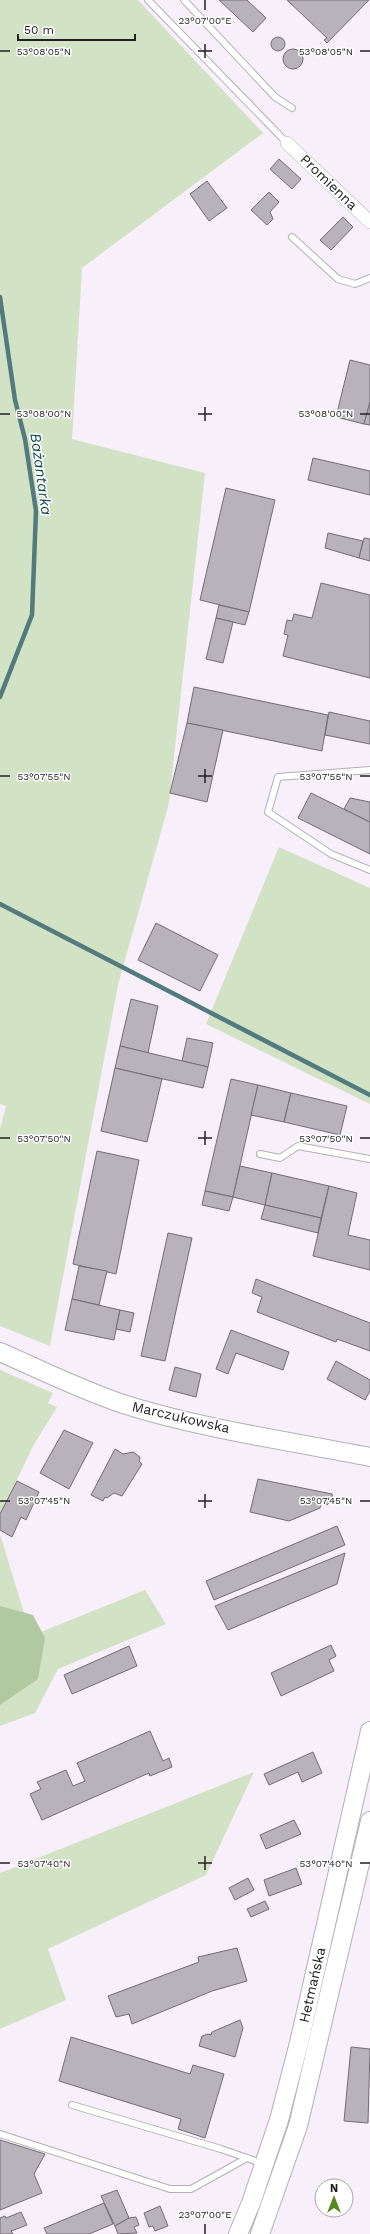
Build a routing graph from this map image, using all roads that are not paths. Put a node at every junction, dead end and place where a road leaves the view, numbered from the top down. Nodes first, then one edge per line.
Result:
1 (148, 0) edge
2 (184, 0) edge
3 (292, 108) dead end
4 (287, 142) joint
5 (370, 222) edge
6 (292, 237) dead end
7 (370, 278) edge
8 (370, 770) edge
9 (370, 870) edge
10 (260, 1154) dead end
11 (370, 1159) edge
12 (0, 1352) edge
13 (370, 1457) edge
14 (370, 1731) edge
15 (370, 1821) edge
16 (72, 2105) dead end
17 (279, 2120) junction
18 (298, 2126) junction
19 (0, 2134) edge
20 (246, 2158) junction
21 (265, 2164) junction
22 (238, 2234) edge
23 (260, 2234) edge

1 - 4 lane
2 - 3 lane
4 - 5 street, Promienna
6 - 7 lane
8 - 9 lane
10 - 11 lane
12 - 13 main road, Marczukowska
14 - 17 main road, Hetmańska
15 - 18 main road, Hetmańska
16 - 20 lane
17 - 18 main road
17 - 21 main road, Hetmańska
18 - 23 main road, Hetmańska
19 - 20 lane
20 - 21 lane
21 - 22 main road, Hetmańska

